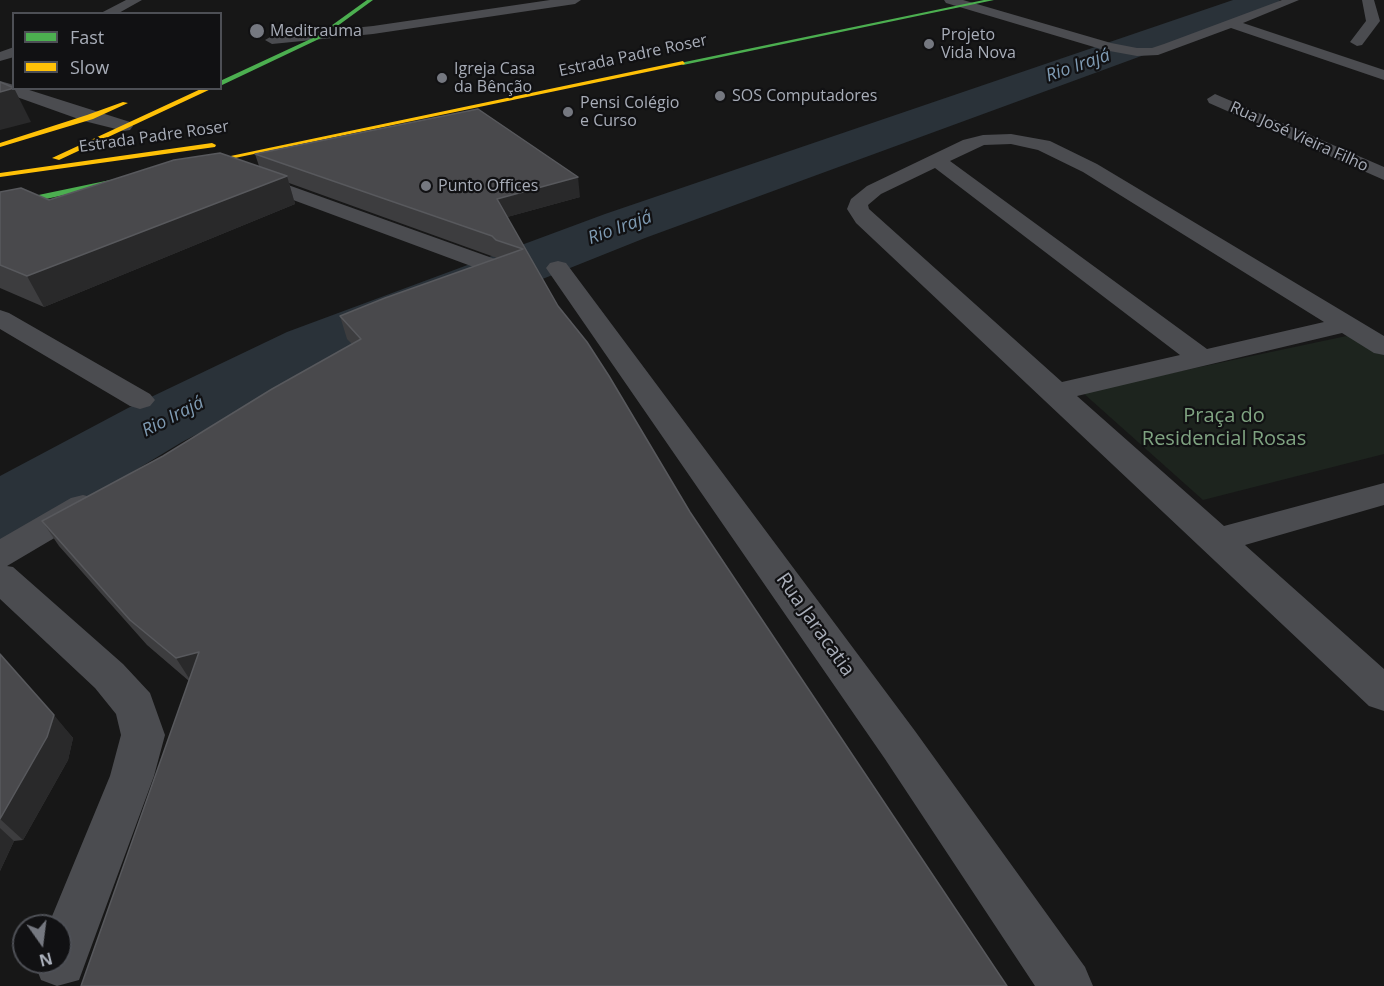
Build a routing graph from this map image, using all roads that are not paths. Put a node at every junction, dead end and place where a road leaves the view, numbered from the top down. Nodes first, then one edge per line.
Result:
1 (136, 0) edge
2 (370, 0) edge
3 (575, 0) edge
4 (949, 0) edge
5 (991, 0) edge
6 (1293, 0) edge
7 (1368, 0) edge
8 (967, 5) junction
9 (109, 12) edge
10 (299, 24) dead end
11 (1232, 24) junction
12 (319, 37) junction
13 (267, 42) joint
14 (1357, 42) dead end
15 (1384, 75) edge
16 (222, 83) edge
17 (0, 86) edge
18 (205, 90) edge
19 (140, 97) dead end
20 (1215, 99) dead end
21 (90, 117) junction
22 (124, 126) junction
23 (228, 143) junction
24 (0, 145) edge
25 (936, 160) junction
26 (207, 162) junction
27 (172, 169) edge
28 (30, 171) junction
29 (149, 174) edge
30 (1384, 174) edge
31 (0, 175) edge
32 (0, 185) edge
33 (0, 206) edge
34 (487, 264) edge
35 (558, 268) dead end
36 (0, 318) edge
37 (1347, 324) junction
38 (1384, 347) edge
39 (1202, 358) junction
40 (1057, 392) junction
41 (140, 400) dead end
42 (103, 494) edge
43 (1384, 494) edge
44 (1218, 540) junction
45 (0, 555) edge
46 (0, 577) edge
47 (1384, 694) edge
48 (72, 930) edge
49 (1066, 986) edge

1 - 9 street
2 - 12 main road
3 - 12 street
4 - 8 street
4 - 23 main road, Estrada Padre Roser
5 - 8 main road, Estrada Padre Roser
6 - 11 street
7 - 14 street
8 - 11 street
8 - 26 main road, Estrada Padre Roser
10 - 13 main road
11 - 15 street
12 - 13 street
12 - 16 main road
17 - 21 street
18 - 22 main road
19 - 21 main road
20 - 30 street, Rua José Vieira Filho
21 - 22 street
21 - 24 main road
22 - 23 main road
22 - 28 main road
23 - 28 main road, Estrada Padre Roser
25 - 37 street
25 - 39 street
25 - 40 street
26 - 27 main road, Estrada Padre Roser
26 - 34 street
28 - 31 main road, Estrada Padre Roser
28 - 32 main road
29 - 33 main road, Estrada Padre Roser
35 - 49 street, Rua Jaracatia
36 - 41 street
37 - 38 street
37 - 39 street
39 - 40 street
40 - 44 street
42 - 45 street
43 - 44 street
44 - 47 street
46 - 48 street

